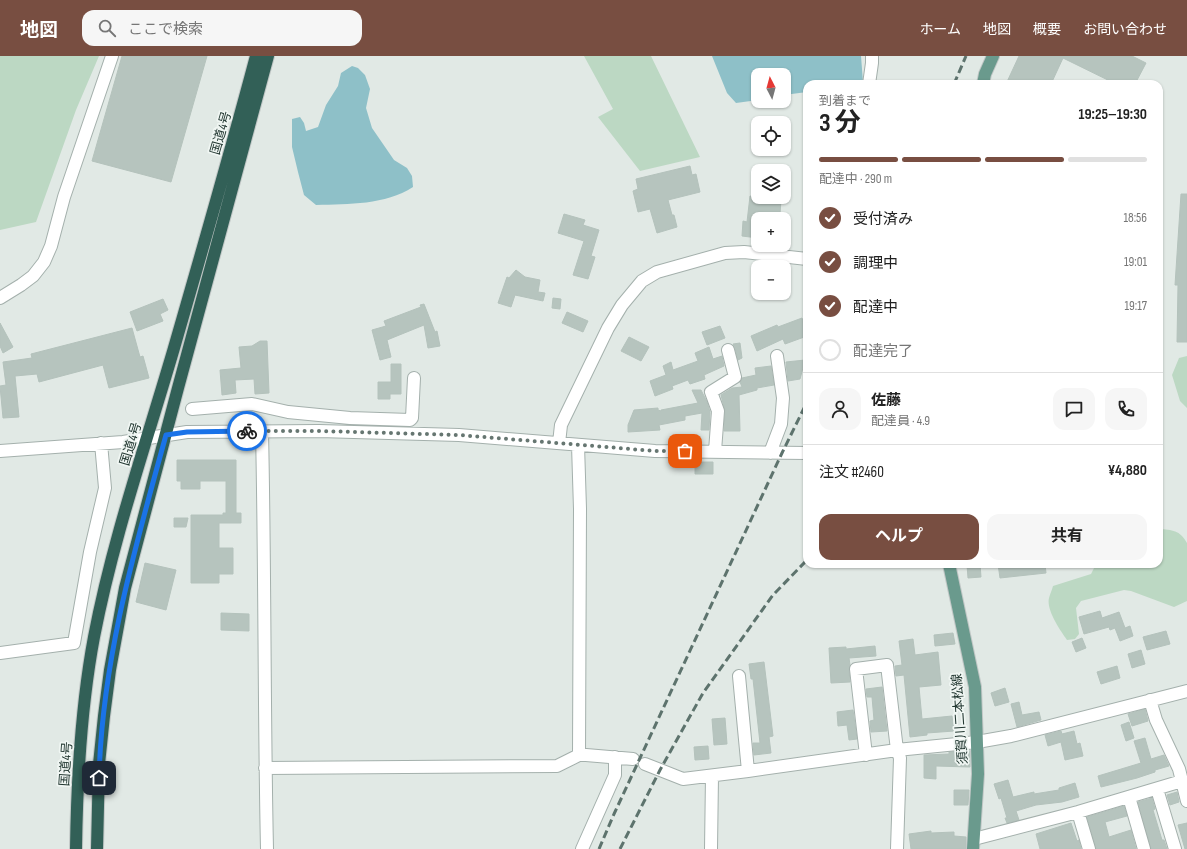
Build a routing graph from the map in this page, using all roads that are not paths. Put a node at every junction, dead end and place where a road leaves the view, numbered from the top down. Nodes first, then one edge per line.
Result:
1 (112, 56) edge
2 (256, 56) edge
3 (268, 56) edge
4 (872, 56) edge
5 (993, 56) edge
6 (870, 80) edge
7 (984, 80) edge
8 (803, 259) edge
9 (0, 298) edge
10 (728, 350) dead end
11 (777, 356) dead end
12 (414, 378) dead end
13 (192, 409) dead end
14 (274, 410) junction
15 (267, 431) junction
16 (166, 435) junction
17 (148, 437) junction
18 (101, 443) junction
19 (559, 443) junction
20 (578, 445) junction
21 (0, 450) edge
22 (715, 451) junction
23 (770, 453) junction
24 (803, 453) edge
25 (950, 568) edge
26 (0, 653) edge
27 (738, 676) dead end
28 (1187, 691) edge
29 (1150, 700) junction
30 (977, 742) junction
31 (897, 750) junction
32 (866, 754) junction
33 (579, 755) junction
34 (615, 757) junction
35 (633, 759) dead end
36 (645, 764) dead end
37 (265, 768) junction
38 (748, 771) junction
39 (712, 776) junction
40 (1182, 781) junction
41 (1157, 789) junction
42 (1129, 797) junction
43 (1187, 801) edge
44 (1078, 812) junction
45 (76, 836) junction
46 (974, 844) edge
47 (72, 849) edge
48 (76, 849) edge
49 (97, 849) edge
50 (267, 849) edge
51 (582, 849) edge
52 (711, 849) edge
53 (897, 849) edge
54 (1089, 849) edge
55 (1144, 849) edge
56 (1175, 849) edge

1 - 9 street
2 - 17 highway, 国道4号
3 - 16 highway, 国道4号
4 - 6 street
5 - 7 main road
8 - 19 street
10 - 22 street
11 - 23 street
12 - 14 street
13 - 14 street
14 - 15 street
15 - 16 street
15 - 19 street
15 - 37 street
16 - 17 street
16 - 49 highway, 国道4号
17 - 18 street
17 - 45 highway, 国道4号
18 - 21 street
18 - 26 street
19 - 20 street
20 - 22 street
20 - 33 street
22 - 23 street
23 - 24 street
25 - 30 main road, 須賀川二本松線
27 - 38 street
28 - 29 street
29 - 30 street
29 - 40 street
30 - 31 street
30 - 46 main road, 須賀川二本松線
31 - 32 street
31 - 32 street
31 - 53 street
32 - 38 street
33 - 34 street
33 - 37 street
34 - 35 street
34 - 51 street
36 - 39 street
37 - 50 street
38 - 39 street
39 - 52 street
40 - 41 street
40 - 43 street
41 - 42 street
41 - 56 street
42 - 44 street
42 - 55 street
44 - 46 street
44 - 54 street
45 - 47 street
45 - 48 highway, 国道4号

